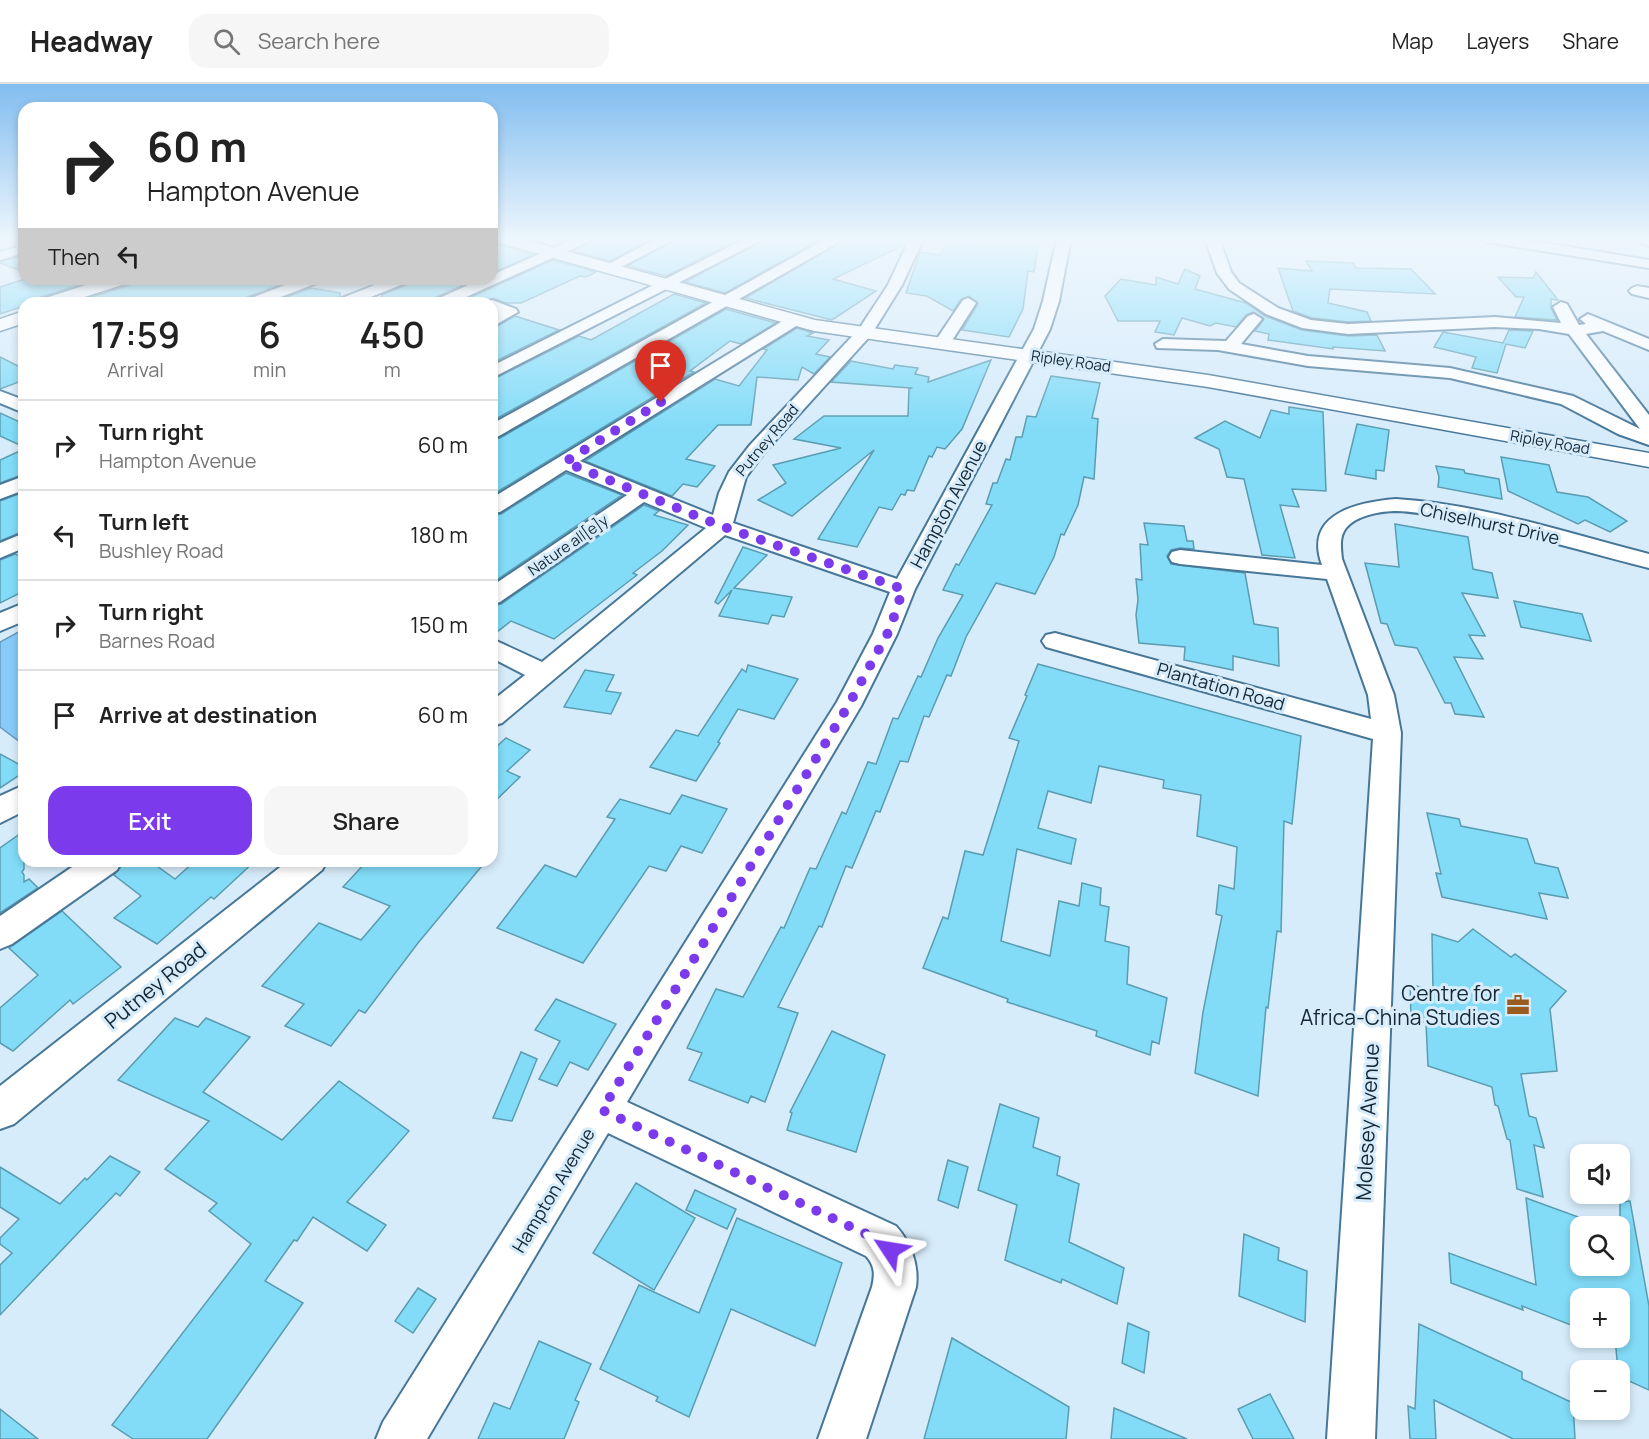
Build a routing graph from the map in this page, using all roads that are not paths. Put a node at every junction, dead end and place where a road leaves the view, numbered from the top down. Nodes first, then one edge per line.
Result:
1 (634, 301) edge
2 (727, 301) joint
3 (884, 301) edge
4 (1050, 301) edge
5 (1256, 301) edge
6 (968, 303) dead end
7 (498, 307) edge
8 (18, 313) edge
9 (0, 319) edge
10 (18, 319) edge
11 (498, 319) edge
12 (1254, 319) dead end
13 (795, 320) junction
14 (0, 325) edge
15 (1604, 326) junction
16 (1577, 330) junction
17 (864, 332) junction
18 (942, 343) junction
19 (1163, 344) dead end
20 (1649, 345) edge
21 (1231, 346) junction
22 (1409, 348) dead end
23 (1028, 355) junction
24 (1414, 368) junction
25 (498, 370) edge
26 (18, 390) edge
27 (1, 397) edge
28 (18, 404) edge
29 (1649, 428) edge
30 (498, 429) edge
31 (1649, 440) edge
32 (1649, 460) edge
33 (565, 462) junction
34 (18, 485) edge
35 (0, 493) edge
36 (643, 493) junction
37 (498, 503) edge
38 (721, 526) junction
39 (18, 543) edge
40 (0, 551) edge
41 (1180, 557) dead end
42 (1649, 561) edge
43 (1336, 573) junction
44 (903, 589) junction
45 (498, 593) edge
46 (18, 613) edge
47 (0, 623) edge
48 (1055, 641) dead end
49 (498, 650) edge
50 (545, 674) junction
51 (498, 711) edge
52 (1387, 733) junction
53 (18, 800) edge
54 (0, 811) edge
55 (97, 867) edge
56 (304, 867) edge
57 (0, 934) edge
58 (0, 1110) edge
59 (602, 1110) junction
60 (400, 1439) edge
61 (842, 1439) edge
62 (1351, 1439) edge

1 - 25 street
2 - 13 main road, Ripley Road
2 - 30 street
3 - 17 street, Putney Road
4 - 23 street, Hampton Avenue
5 - 16 street
6 - 18 street
7 - 11 street
8 - 9 main road
10 - 14 main road
12 - 21 street
13 - 17 main road, Ripley Road
13 - 33 street
15 - 16 street
15 - 16 street
15 - 20 street
16 - 29 street
17 - 18 main road, Ripley Road
17 - 38 street, Putney Road
18 - 23 main road, Ripley Road
19 - 21 street
21 - 24 street
22 - 24 street
23 - 32 main road, Ripley Road
23 - 44 street, Hampton Avenue
24 - 31 street
26 - 27 street
27 - 28 street
33 - 36 street
33 - 37 street
34 - 35 street
36 - 38 street
36 - 45 street, Nature all[e]y
38 - 44 street
38 - 50 street
39 - 40 street
41 - 43 street
42 - 43 street, Chiselhurst Drive
43 - 52 street, Chiselhurst Drive
44 - 59 street, Hampton Avenue
46 - 47 street
48 - 52 street, Plantation Road
49 - 50 street
50 - 51 street
52 - 62 street, Molesey Avenue
53 - 54 street
55 - 57 street
56 - 58 street, Putney Road
59 - 60 street, Hampton Avenue
59 - 61 street

